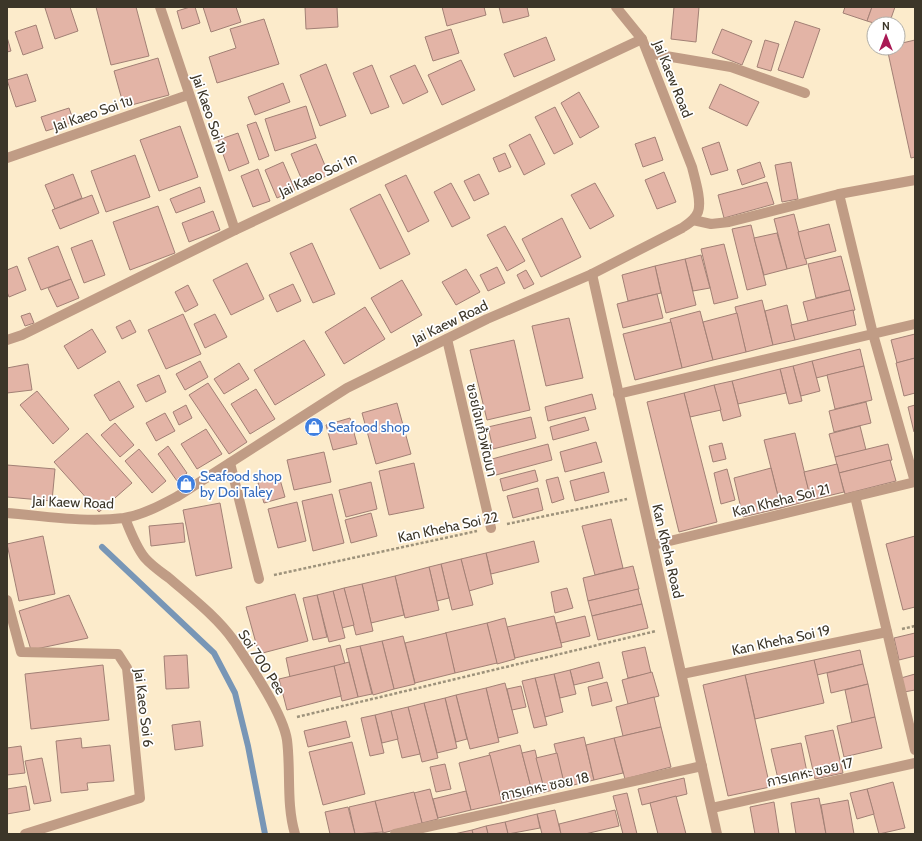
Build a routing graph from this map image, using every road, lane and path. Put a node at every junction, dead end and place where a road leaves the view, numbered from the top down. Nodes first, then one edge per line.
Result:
1 (160, 7) edge
2 (616, 7) edge
3 (642, 39) junction
4 (648, 54) junction
5 (805, 93) dead end
6 (188, 95) junction
7 (7, 158) edge
8 (915, 180) edge
9 (839, 194) junction
10 (693, 220) junction
11 (235, 230) junction
12 (592, 274) junction
13 (915, 324) edge
14 (873, 334) junction
15 (447, 339) junction
16 (7, 340) edge
17 (618, 394) junction
18 (230, 463) junction
19 (915, 482) edge
20 (641, 496) junction
21 (856, 496) junction
22 (7, 513) edge
23 (125, 518) junction
24 (491, 528) junction
25 (653, 545) junction
26 (259, 579) joint
27 (7, 600) edge
28 (671, 628) junction
29 (887, 632) junction
30 (682, 674) junction
31 (281, 721) junction
32 (915, 750) edge
33 (915, 763) edge
34 (702, 766) junction
35 (712, 808) junction
36 (25, 834) edge
37 (295, 834) edge
38 (394, 834) edge
39 (718, 834) edge

1 - 6 street, Jai Kaeo Soi 1ง
2 - 3 street, Jai Kaew Road
3 - 4 street, Jai Kaew Road
3 - 11 street, Jai Kaeo Soi 1ก
4 - 5 street
4 - 10 street, Jai Kaew Road
6 - 7 street, Jai Kaeo Soi 1ข
6 - 11 street, Jai Kaeo Soi 1ง
8 - 9 street
9 - 10 street
9 - 14 street
10 - 12 street, Jai Kaew Road
11 - 16 street, Jai Kaeo Soi 1ก
12 - 15 street, Jai Kaew Road
12 - 17 street, Kan Kheha Road
13 - 14 street
14 - 17 street
14 - 19 street
15 - 18 street, Jai Kaew Road
15 - 24 street, ซอยใจแก้วพัฒนา
17 - 20 street, Kan Kheha Road
18 - 23 street, Jai Kaew Road
18 - 26 street
19 - 21 street, Kan Kheha Soi 21
20 - 24 path, Kan Kheha Soi 22
20 - 25 street, Kan Kheha Road
21 - 25 street, Kan Kheha Soi 21
21 - 29 street
22 - 23 street, Jai Kaew Road
23 - 31 street, Soi 700 Pee
24 - 26 path, Kan Kheha Soi 22
25 - 28 street, Kan Kheha Road
27 - 36 street, Jai Kaeo Soi 6
28 - 30 street, Kan Kheha Road
28 - 31 path
29 - 30 street, Kan Kheha Soi 19
29 - 32 street
30 - 34 street, Kan Kheha Road
31 - 37 street, Soi 700 Pee
33 - 35 street, การเคหะ ซอย 17
34 - 35 street, Kan Kheha Road
34 - 38 street, การเคหะ ซอย 18
35 - 39 street, Kan Kheha Road

